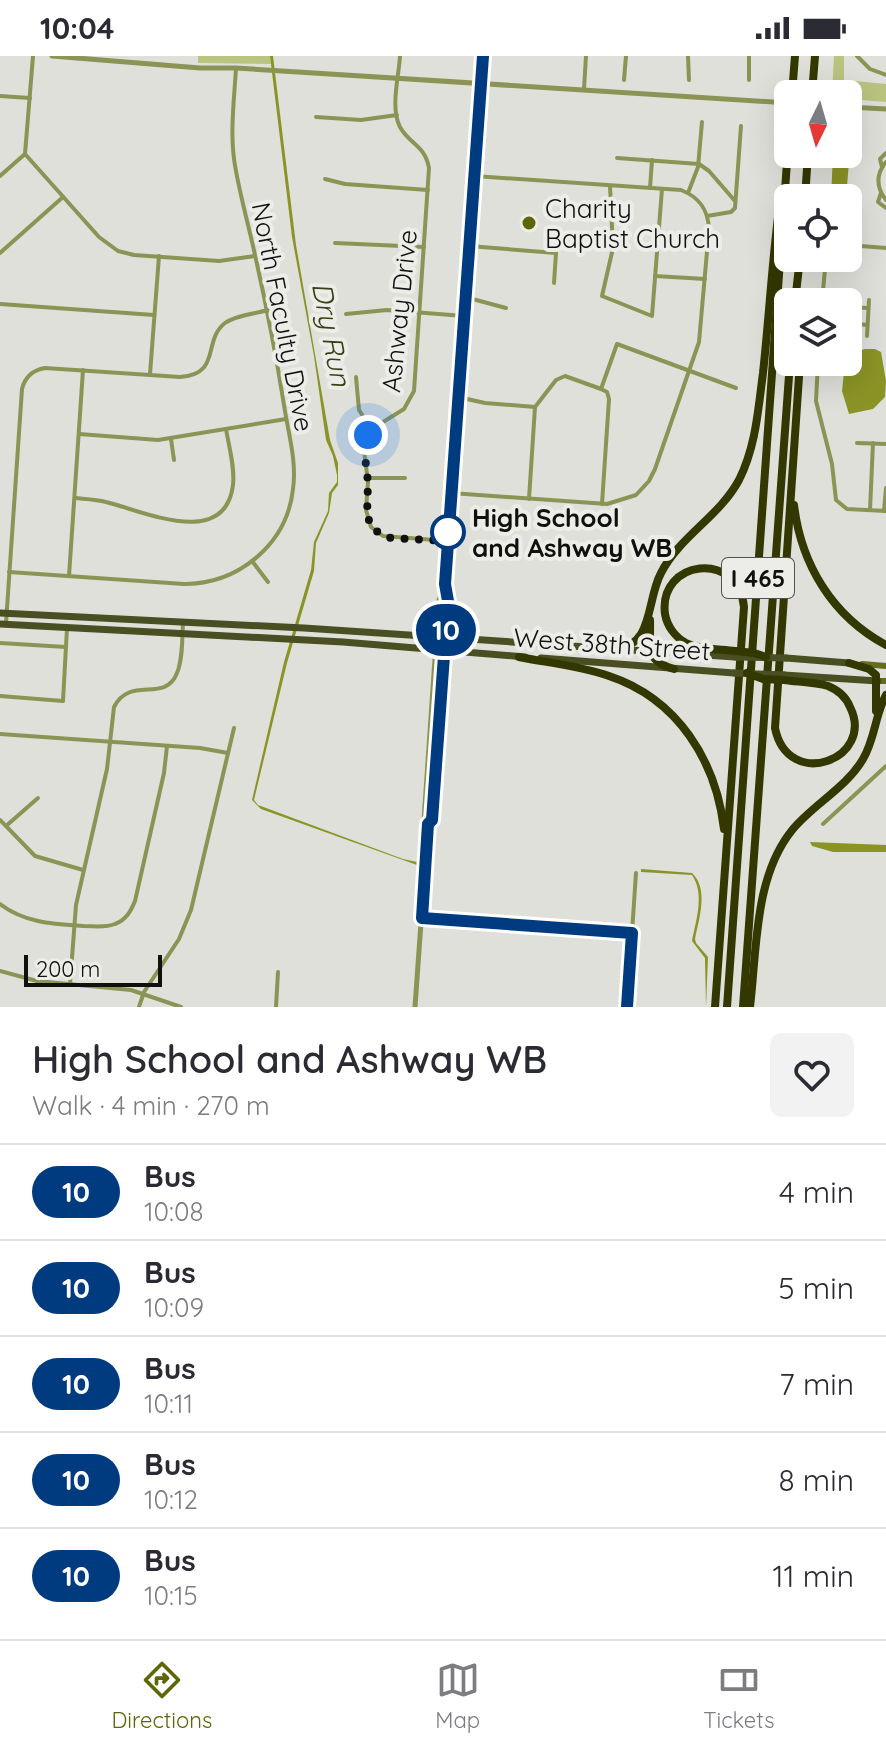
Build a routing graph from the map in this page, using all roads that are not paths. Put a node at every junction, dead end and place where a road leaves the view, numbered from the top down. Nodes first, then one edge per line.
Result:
1 (33, 56) edge
2 (52, 56) edge
3 (400, 56) edge
4 (483, 56) edge
5 (586, 56) edge
6 (626, 56) edge
7 (688, 56) edge
8 (749, 56) edge
9 (795, 56) edge
10 (815, 56) edge
11 (857, 56) edge
12 (82, 57) edge
13 (236, 68) junction
14 (885, 75) edge
15 (398, 78) junction
16 (624, 80) dead end
17 (689, 80) dead end
18 (749, 80) dead end
19 (793, 80) edge
20 (813, 80) edge
21 (481, 84) junction
22 (584, 89) junction
23 (0, 96) edge
24 (30, 98) junction
25 (774, 102) edge
26 (862, 108) edge
27 (886, 109) edge
28 (397, 115) junction
29 (316, 117) dead end
30 (702, 122) dead end
31 (741, 126) dead end
32 (886, 153) edge
33 (25, 154) junction
34 (617, 158) dead end
35 (652, 160) junction
36 (886, 162) edge
37 (699, 164) junction
38 (882, 167) junction
39 (785, 168) edge
40 (786, 168) edge
41 (0, 176) edge
42 (474, 176) junction
43 (325, 179) dead end
44 (610, 185) junction
45 (650, 188) junction
46 (662, 189) junction
47 (428, 190) junction
48 (688, 193) junction
49 (881, 193) junction
50 (63, 197) junction
51 (886, 200) edge
52 (735, 201) junction
53 (886, 208) edge
54 (707, 216) junction
55 (335, 243) dead end
56 (469, 246) junction
57 (862, 246) edge
58 (424, 247) junction
59 (886, 248) edge
60 (0, 253) edge
61 (159, 256) junction
62 (255, 256) junction
63 (655, 276) junction
64 (705, 279) junction
65 (554, 283) dead end
66 (465, 297) junction
67 (869, 300) dead end
68 (0, 304) edge
69 (506, 308) dead end
70 (862, 308) edge
71 (868, 308) junction
72 (268, 310) junction
73 (420, 313) junction
74 (346, 314) dead end
75 (154, 315) junction
76 (464, 316) junction
77 (862, 324) edge
78 (867, 325) junction
79 (867, 336) dead end
80 (83, 370) junction
81 (689, 371) junction
82 (150, 375) junction
83 (789, 376) edge
84 (799, 376) edge
85 (817, 376) edge
86 (356, 377) dead end
87 (736, 388) dead end
88 (601, 389) junction
89 (458, 397) junction
90 (535, 407) junction
91 (286, 419) junction
92 (226, 429) junction
93 (372, 430) junction
94 (79, 434) junction
95 (171, 439) junction
96 (857, 443) dead end
97 (873, 443) junction
98 (886, 444) edge
99 (174, 460) dead end
100 (793, 471) junction
101 (368, 478) junction
102 (405, 478) dead end
103 (886, 488) edge
104 (451, 493) junction
105 (75, 498) junction
106 (529, 499) junction
107 (602, 504) junction
108 (870, 510) junction
109 (885, 511) edge
110 (448, 541) junction
111 (252, 561) junction
112 (9, 572) junction
113 (69, 576) junction
114 (268, 582) dead end
115 (650, 608) junction
116 (3, 613) edge
117 (183, 622) junction
118 (3, 624) edge
119 (67, 628) junction
120 (182, 633) junction
121 (441, 637) junction
122 (0, 643) edge
123 (886, 645) edge
124 (66, 647) junction
125 (440, 649) junction
126 (615, 649) junction
127 (651, 651) junction
128 (735, 654) junction
129 (519, 657) junction
130 (766, 657) joint
131 (849, 663) junction
132 (886, 666) edge
133 (674, 669) junction
134 (747, 673) joint
135 (784, 678) junction
136 (882, 681) edge
137 (886, 695) edge
138 (0, 696) edge
139 (877, 723) junction
140 (234, 728) dead end
141 (0, 734) edge
142 (111, 742) junction
143 (167, 746) junction
144 (228, 753) junction
145 (886, 766) edge
146 (38, 798) dead end
147 (0, 820) edge
148 (823, 824) dead end
149 (6, 826) junction
150 (725, 867) junction
151 (83, 870) junction
152 (636, 873) dead end
153 (0, 904) edge
154 (422, 918) junction
155 (74, 925) junction
156 (632, 933) junction
157 (0, 971) edge
158 (278, 972) dead end
159 (70, 984) junction
160 (144, 992) junction
161 (139, 1007) edge
162 (181, 1007) edge
163 (276, 1007) edge
164 (415, 1007) edge
165 (627, 1007) edge
166 (715, 1007) edge
167 (727, 1007) edge
168 (743, 1007) edge
169 (750, 1007) edge

1 - 24 street
2 - 12 street
3 - 15 street
4 - 21 street
5 - 22 street
6 - 16 street
7 - 17 street
8 - 18 street
9 - 19 highway
10 - 20 highway
11 - 14 street
12 - 13 street
13 - 15 street
13 - 62 street, North Faculty Drive
15 - 21 street
15 - 28 street
21 - 22 street
21 - 42 street
22 - 25 street
23 - 24 street
24 - 33 street
26 - 27 street
28 - 29 street
28 - 47 street, Ashway Drive
30 - 37 street
31 - 52 street
32 - 38 street
33 - 41 street
33 - 50 street
34 - 35 street
35 - 37 street
35 - 45 street
36 - 38 street
37 - 48 street
37 - 52 street
38 - 49 street
39 - 115 highway
40 - 167 highway, I 465
42 - 44 street
42 - 56 street
43 - 47 street
44 - 45 street
44 - 63 street
45 - 46 street
46 - 48 street
46 - 63 street
47 - 58 street, Ashway Drive
48 - 54 street
49 - 51 street
49 - 53 street
50 - 60 street
50 - 61 street
52 - 54 street
54 - 64 street
55 - 58 street
56 - 65 street
56 - 66 street
57 - 59 street
58 - 73 street, Ashway Drive
61 - 62 street
61 - 75 street
62 - 72 street, North Faculty Drive
63 - 64 street
64 - 81 street
66 - 69 street
66 - 76 street
67 - 71 street
68 - 75 street
70 - 71 street
71 - 78 street
72 - 82 street
72 - 91 street, North Faculty Drive
73 - 74 street
73 - 76 street
73 - 93 street, Ashway Drive
75 - 82 street
76 - 89 street
77 - 78 street
78 - 79 street
80 - 82 street
80 - 94 street
80 - 112 street
81 - 87 street
81 - 88 street
81 - 107 street
83 - 168 highway, I 465
84 - 100 highway
85 - 108 street
86 - 93 street
88 - 90 street
88 - 107 street
89 - 90 street
89 - 104 street
90 - 106 street
91 - 92 street
91 - 111 street, North Faculty Drive
92 - 95 street
92 - 105 street
93 - 101 street
94 - 95 street
94 - 105 street
95 - 99 street
96 - 97 street
97 - 98 street
97 - 108 street
100 - 123 highway
100 - 135 highway
101 - 102 street
101 - 110 street
103 - 109 street
104 - 106 street
104 - 110 street
105 - 113 street
106 - 107 street
108 - 109 street
110 - 121 street
111 - 113 street
111 - 114 street
112 - 113 street
112 - 116 street
115 - 126 highway
115 - 127 highway
116 - 117 main road, West 38th Street
116 - 118 street
117 - 120 street
117 - 121 main road, West 38th Street
118 - 119 main road, West 38th Street
119 - 120 main road, West 38th Street
119 - 124 street
120 - 125 main road, West 38th Street
120 - 142 street
121 - 125 street
121 - 126 main road, West 38th Street
122 - 124 street
124 - 138 street
125 - 129 main road, West 38th Street
125 - 154 street
126 - 127 main road, West 38th Street
127 - 128 main road, West 38th Street
127 - 133 highway
128 - 130 highway, bridge
128 - 150 highway
129 - 133 main road, West 38th Street
129 - 150 highway
130 - 131 main road, bridge
131 - 132 main road
131 - 136 highway
133 - 134 main road, West 38th Street, bridge
134 - 135 highway, bridge
135 - 136 main road
136 - 139 highway
137 - 139 highway
139 - 169 highway
140 - 144 street
141 - 142 street
142 - 143 street
142 - 151 street
143 - 144 street
143 - 155 street
144 - 160 street
145 - 148 street
146 - 149 street
147 - 149 street
149 - 151 street
150 - 166 highway
151 - 155 street
152 - 156 street
153 - 155 street
154 - 156 street
154 - 164 street
155 - 159 street
156 - 165 street
157 - 159 street
158 - 163 street
159 - 160 street
160 - 161 street
160 - 162 street

